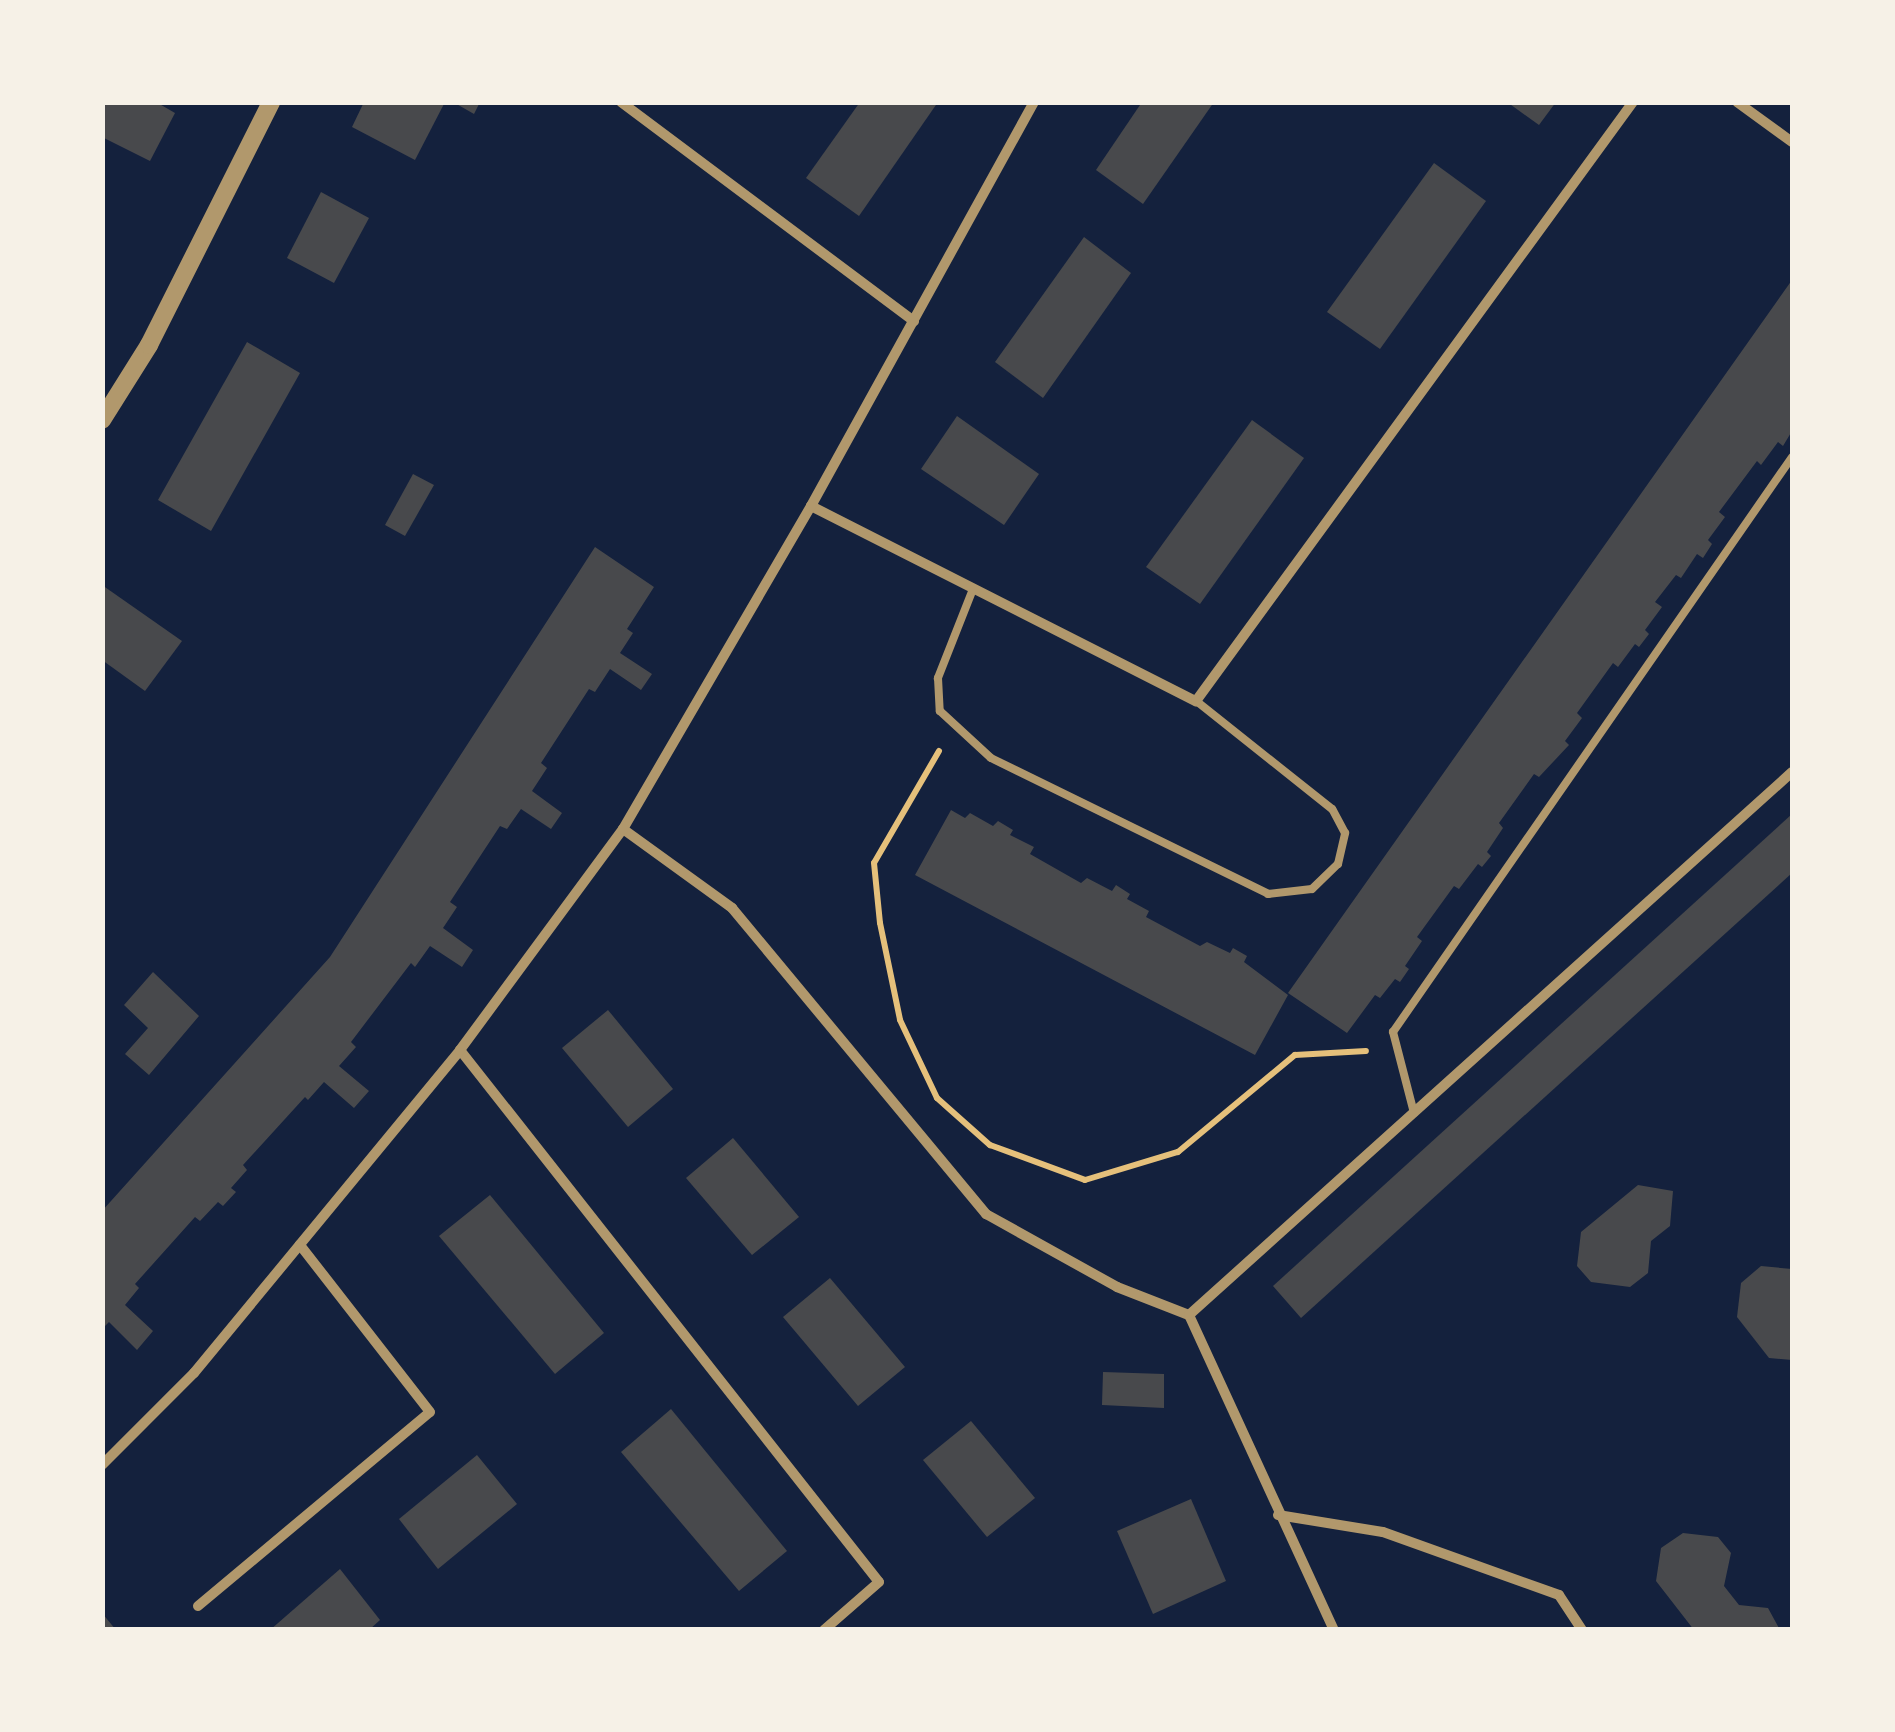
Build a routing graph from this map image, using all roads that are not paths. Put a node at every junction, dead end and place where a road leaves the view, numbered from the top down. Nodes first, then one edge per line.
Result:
1 (272, 102) edge
2 (621, 102) edge
3 (1034, 102) edge
4 (1632, 102) edge
5 (1737, 102) edge
6 (1792, 142) edge
7 (914, 320) junction
8 (102, 420) edge
9 (1792, 457) edge
10 (811, 506) junction
11 (973, 589) junction
12 (1196, 701) junction
13 (1792, 772) edge
14 (623, 830) junction
15 (460, 1050) junction
16 (1414, 1113) junction
17 (300, 1245) junction
18 (1189, 1315) junction
19 (102, 1465) edge
20 (1278, 1515) junction
21 (198, 1606) dead end
22 (824, 1630) edge
23 (1334, 1630) edge
24 (1582, 1630) edge

1 - 8 street
2 - 7 street
3 - 7 street
4 - 12 street
5 - 6 street
7 - 10 street
9 - 16 lane
10 - 11 street
10 - 14 street
11 - 12 street
11 - 12 lane
13 - 16 street
14 - 15 street
14 - 18 street
15 - 17 street
15 - 22 street
16 - 18 street
17 - 19 street
17 - 21 street
18 - 20 street
20 - 23 street
20 - 24 street

